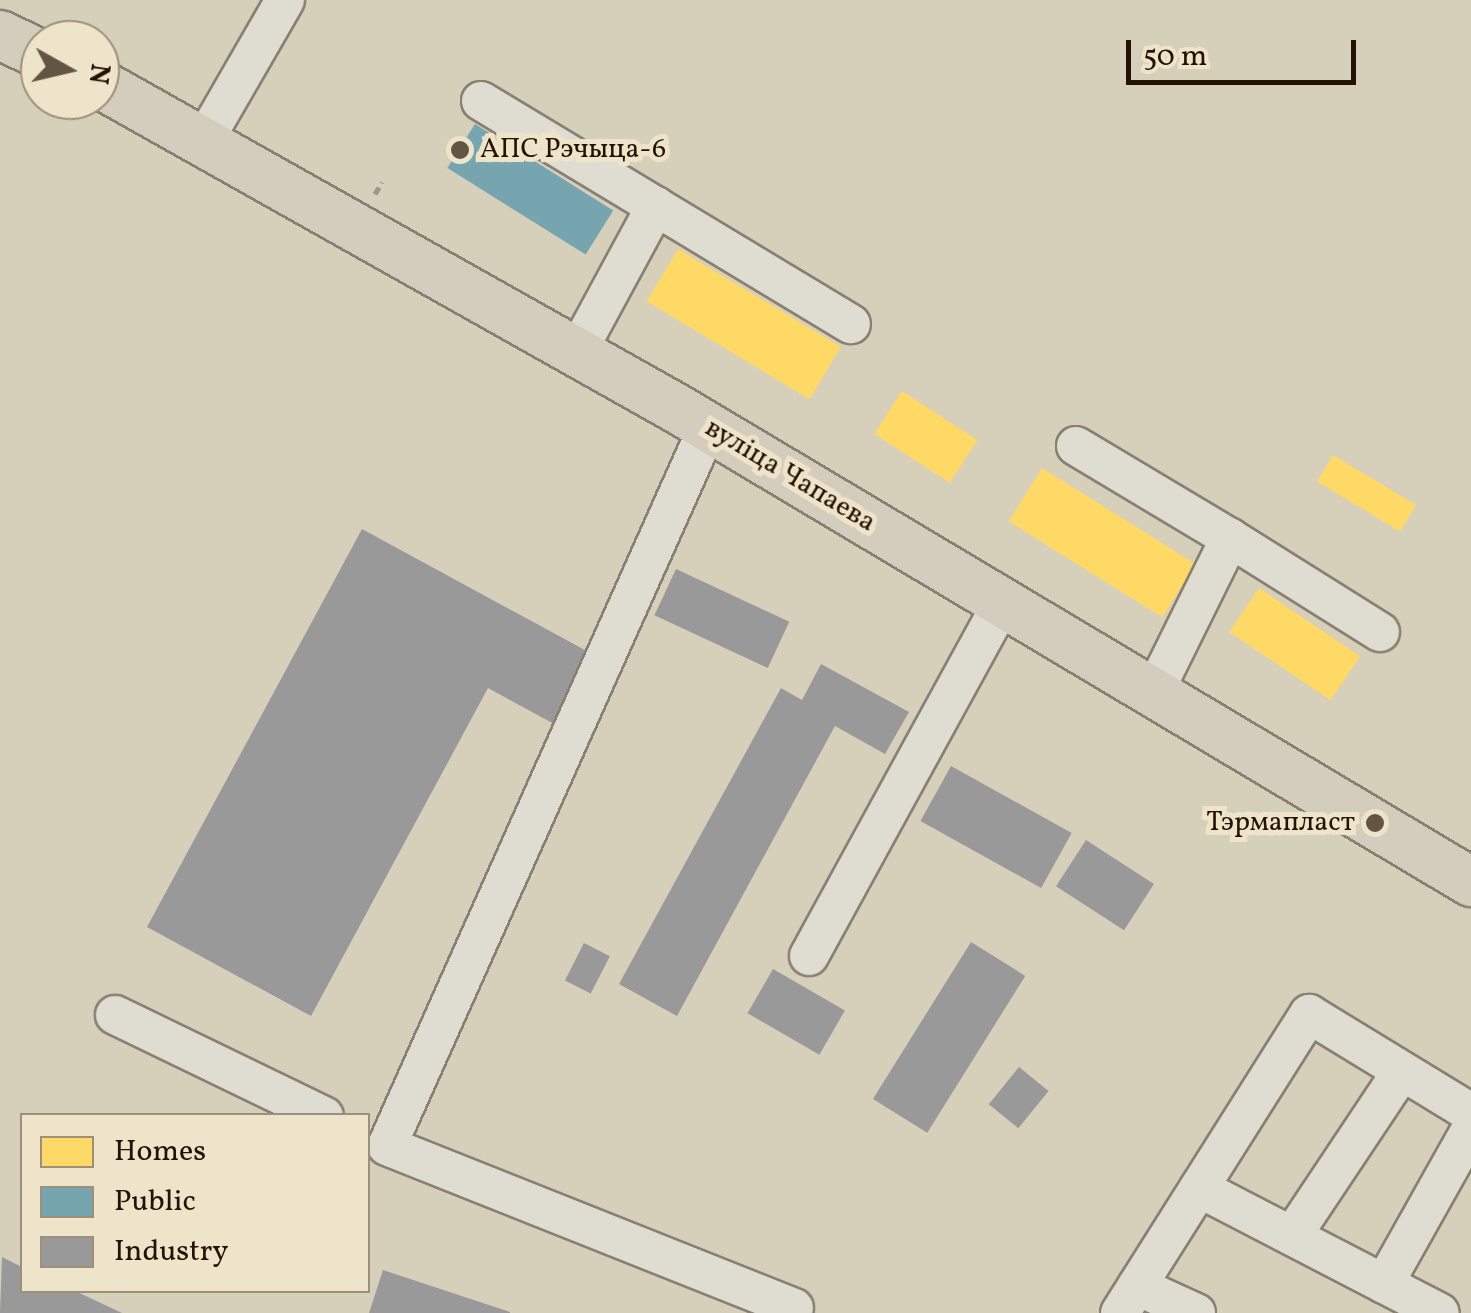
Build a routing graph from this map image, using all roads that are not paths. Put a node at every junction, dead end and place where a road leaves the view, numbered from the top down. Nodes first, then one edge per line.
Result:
1 (285, 0) edge
2 (120, 94) edge
3 (481, 101) dead end
4 (206, 137) junction
5 (656, 206) junction
6 (851, 324) dead end
7 (577, 352) junction
8 (708, 427) junction
9 (1076, 446) dead end
10 (1230, 538) junction
11 (1003, 602) junction
12 (1380, 632) dead end
13 (1154, 692) junction
14 (1471, 882) edge
15 (809, 956) dead end
16 (115, 1015) dead end
17 (1402, 1071) junction
18 (1471, 1112) edge
19 (318, 1113) edge
20 (1471, 1129) edge
21 (377, 1141) edge
22 (1200, 1188) junction
23 (1292, 1236) junction
24 (1384, 1284) junction
25 (1129, 1299) edge
26 (794, 1308) dead end
27 (1196, 1313) edge
28 (1440, 1313) edge

1 - 4 street
2 - 4 main road, вуліца Чапаева
3 - 5 street
4 - 7 main road, вуліца Чапаева
5 - 6 street
5 - 7 street
7 - 8 main road, вуліца Чапаева
8 - 11 main road, вуліца Чапаева
8 - 21 street
9 - 10 street
10 - 12 street
10 - 13 street
11 - 13 main road, вуліца Чапаева
11 - 15 street
13 - 14 main road, вуліца Чапаева
16 - 19 street
17 - 18 street
17 - 22 street
17 - 23 street
20 - 24 street
21 - 26 street
22 - 23 street
22 - 25 street
23 - 24 street
24 - 28 street
25 - 27 street

